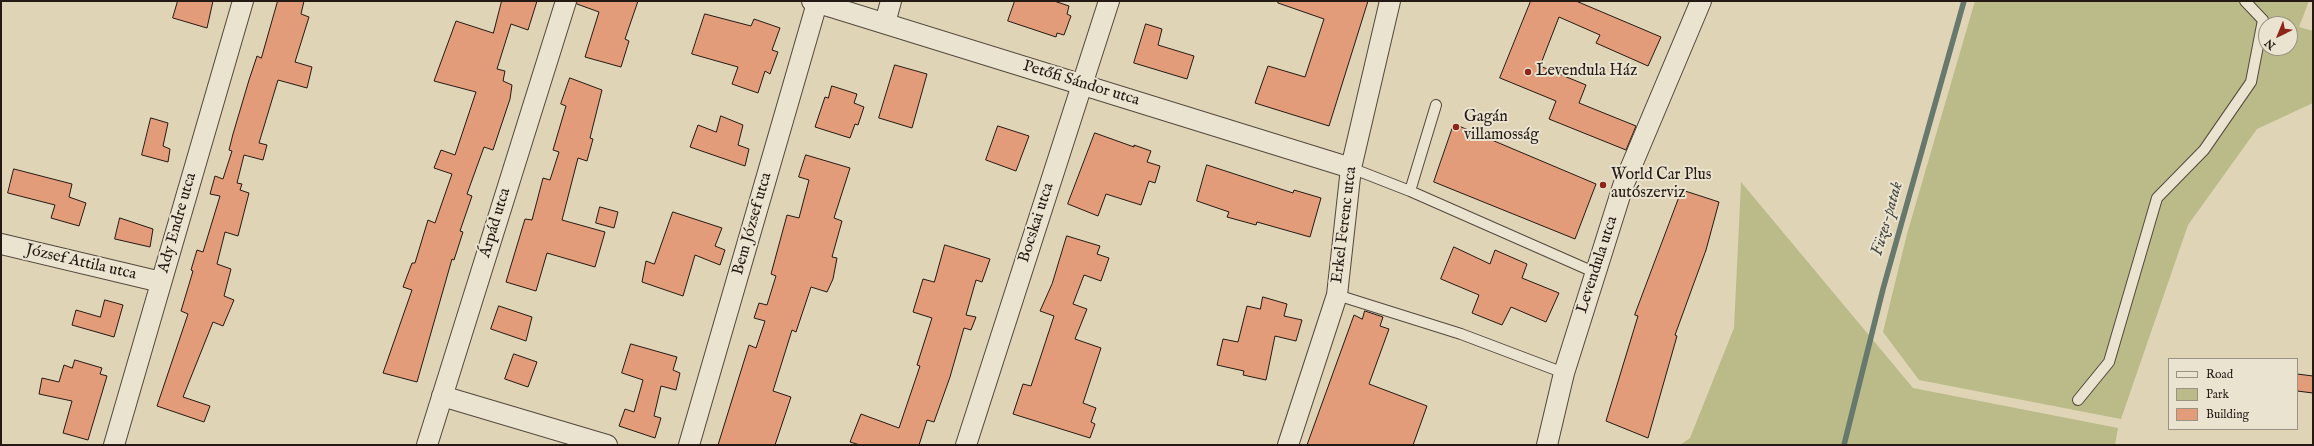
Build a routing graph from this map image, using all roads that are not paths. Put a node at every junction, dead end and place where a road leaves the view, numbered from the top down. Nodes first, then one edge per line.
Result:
1 (243, 1) edge
2 (566, 1) edge
3 (891, 1) edge
4 (1109, 1) edge
5 (1390, 1) edge
6 (1701, 1) edge
7 (2245, 1) edge
8 (814, 2) edge
9 (885, 24) junction
10 (1081, 84) junction
11 (1436, 105) dead end
12 (1351, 168) junction
13 (1410, 191) junction
14 (1, 244) edge
15 (1596, 273) junction
16 (160, 282) junction
17 (1337, 295) junction
18 (1564, 373) junction
19 (442, 396) junction
20 (2078, 400) dead end
21 (114, 445) edge
22 (427, 445) edge
23 (607, 445) edge
24 (689, 445) edge
25 (966, 445) edge
26 (1288, 445) edge
27 (1547, 445) edge

1 - 16 street, Ady Endre utca
2 - 19 street, Árpád utca
3 - 9 street
4 - 10 street, Bocskai utca
5 - 12 street, Erkel Ferenc utca
6 - 15 street, Levendula utca
7 - 20 lane
8 - 9 street, Petőfi Sándor utca
8 - 24 street, Bem József utca
9 - 10 street, Petőfi Sándor utca
10 - 12 street, Petőfi Sándor utca
10 - 25 street, Bocskai utca
11 - 13 lane
12 - 13 lane
12 - 17 street, Erkel Ferenc utca
13 - 15 lane
14 - 16 street, József Attila utca
15 - 18 street, Levendula utca
16 - 21 street, Ady Endre utca
17 - 18 lane
17 - 26 street, Erkel Ferenc utca
18 - 27 street, Levendula utca
19 - 22 street, Árpád utca
19 - 23 street

